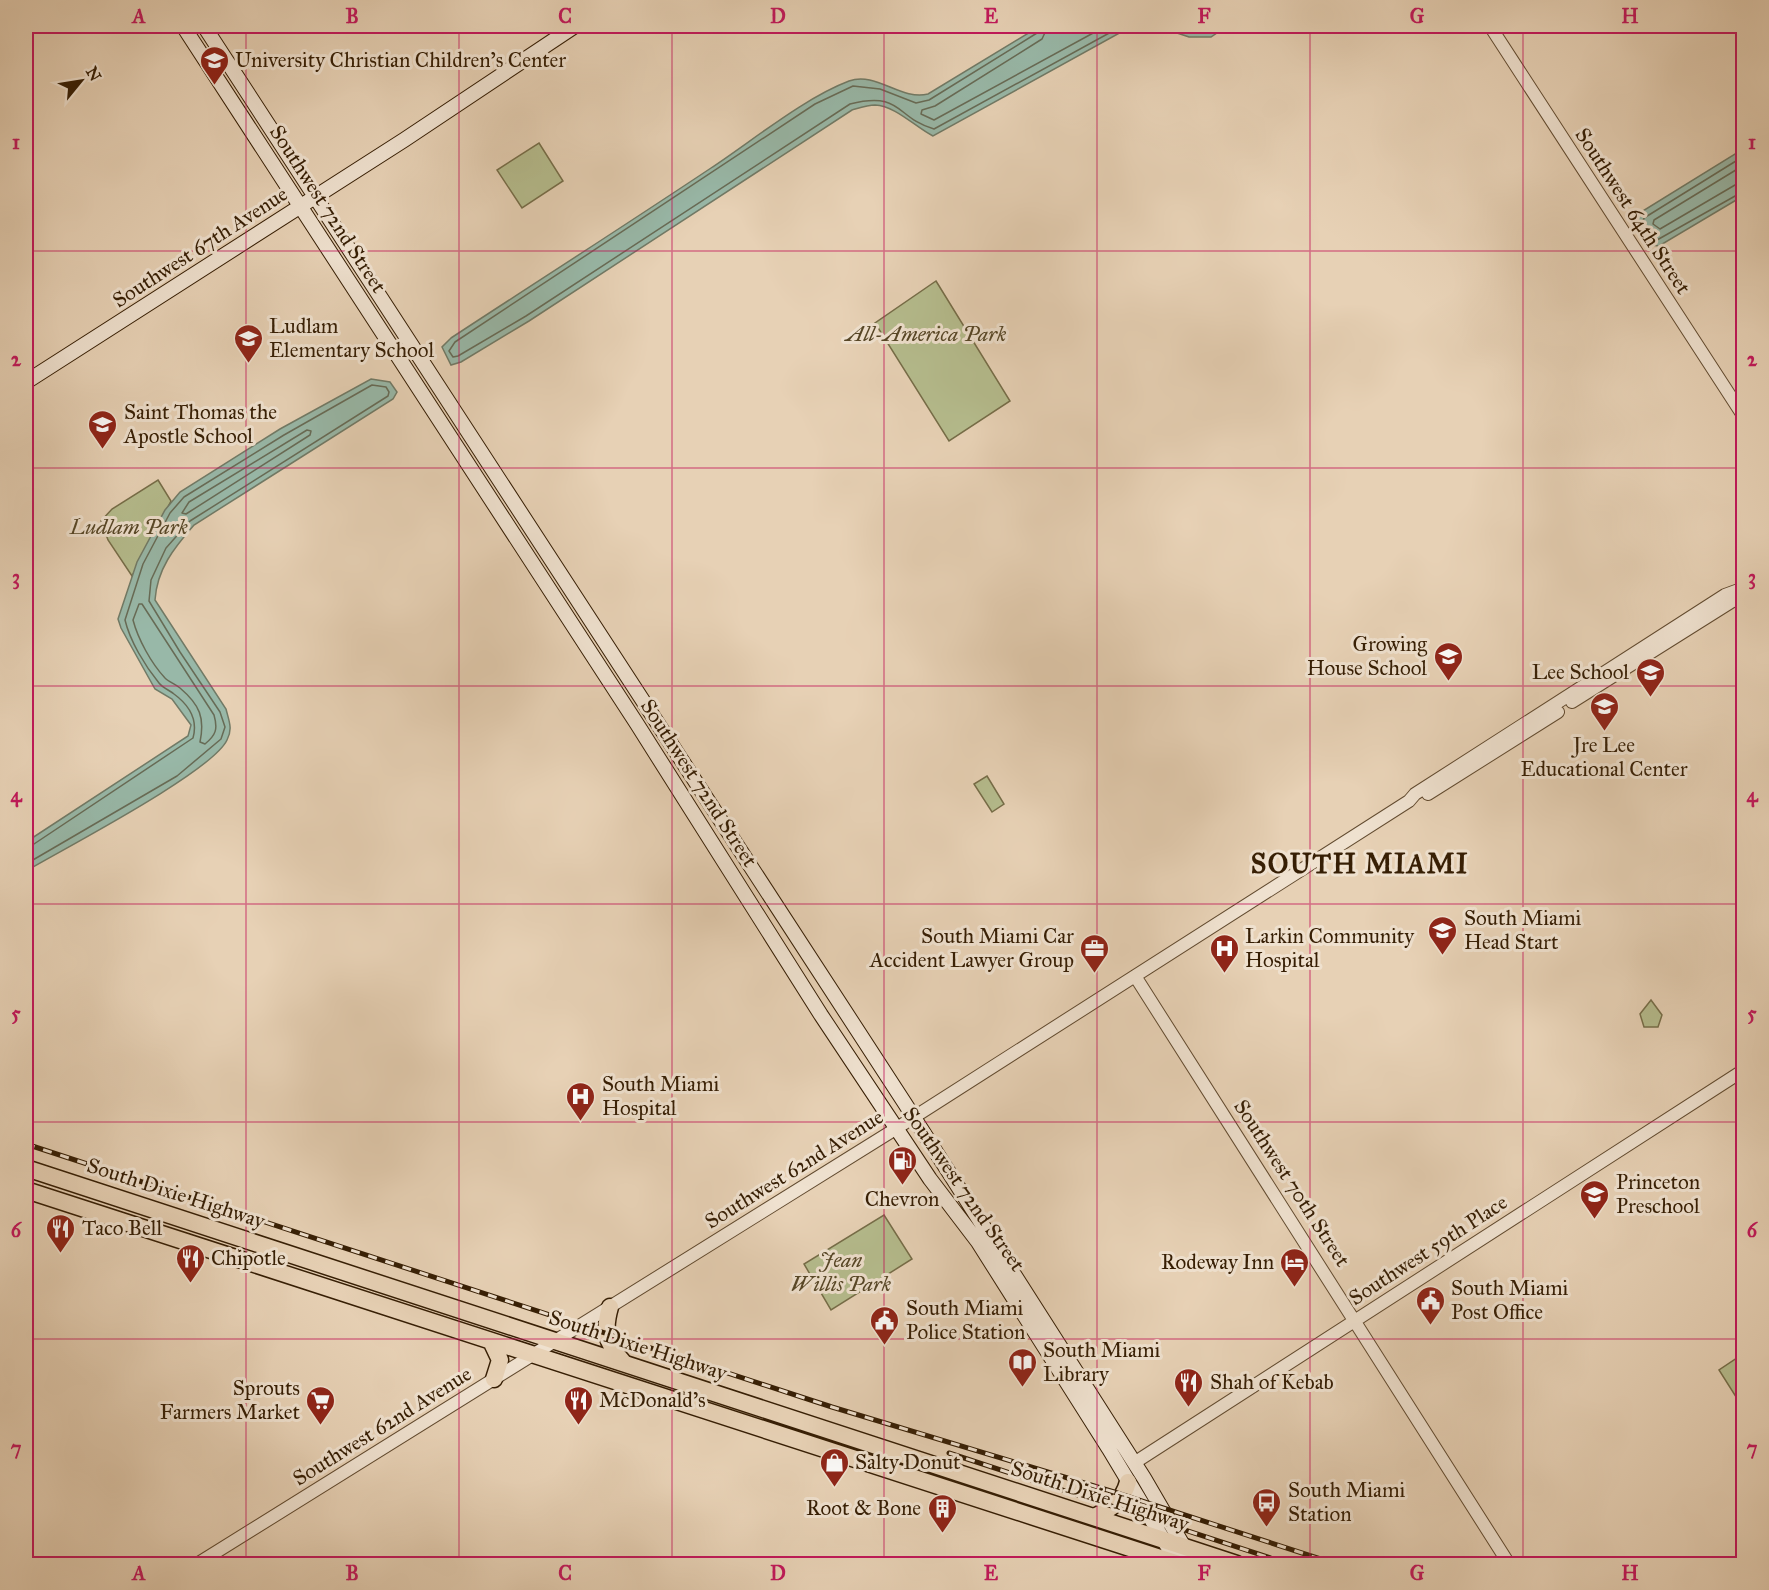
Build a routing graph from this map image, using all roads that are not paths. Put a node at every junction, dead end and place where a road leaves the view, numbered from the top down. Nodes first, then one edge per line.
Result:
1 (183, 26) edge
2 (204, 26) edge
3 (575, 26) edge
4 (1490, 26) edge
5 (317, 196) junction
6 (302, 206) junction
7 (26, 382) edge
8 (1743, 417) edge
9 (1743, 588) edge
10 (1135, 976) junction
11 (1743, 1070) edge
12 (913, 1118) junction
13 (897, 1128) junction
14 (26, 1168) edge
15 (26, 1190) edge
16 (610, 1306) junction
17 (1356, 1319) junction
18 (491, 1341) junction
19 (554, 1341) junction
20 (532, 1355) junction
21 (624, 1364) junction
22 (494, 1379) junction
23 (741, 1402) junction
24 (790, 1418) junction
25 (755, 1428) junction
26 (1109, 1449) junction
27 (1134, 1463) junction
28 (1128, 1482) junction
29 (1094, 1517) junction
30 (1162, 1540) junction
31 (1186, 1548) junction
32 (196, 1564) edge
33 (1178, 1564) edge
34 (1194, 1564) edge
35 (1237, 1564) edge
36 (1509, 1564) edge

1 - 6 main road, Southwest 72nd Street
2 - 5 main road, Southwest 72nd Street
3 - 5 main road, Southwest 67th Avenue
4 - 8 street, Southwest 64th Street
5 - 6 main road, Southwest 67th Avenue
5 - 12 main road, Southwest 72nd Street
6 - 7 main road, Southwest 67th Avenue
6 - 13 main road, Southwest 72nd Street
9 - 10 street, Southwest 62nd Avenue
10 - 12 street, Southwest 62nd Avenue
10 - 17 street, Southwest 70th Street
11 - 17 street, Southwest 59th Place
12 - 13 street, Southwest 62nd Avenue
12 - 27 main road, Southwest 72nd Street
13 - 16 street, Southwest 62nd Avenue
13 - 26 main road, Southwest 72nd Street
14 - 19 highway, South Dixie Highway
15 - 18 highway, South Dixie Highway
16 - 19 street, Southwest 62nd Avenue
16 - 21 highway
17 - 27 street, Southwest 59th Place
17 - 36 street, Southwest 70th Street
18 - 20 highway, South Dixie Highway
18 - 22 highway
19 - 20 street, Southwest 62nd Avenue
19 - 21 highway, South Dixie Highway
20 - 22 street, Southwest 62nd Avenue
20 - 25 highway, South Dixie Highway
21 - 23 highway, South Dixie Highway
22 - 32 street, Southwest 62nd Avenue
23 - 24 highway, South Dixie Highway
23 - 25 highway
24 - 25 highway
24 - 29 highway, South Dixie Highway
25 - 33 highway, South Dixie Highway
26 - 27 main road
26 - 28 main road, Southwest 72nd Street
27 - 31 main road, Southwest 72nd Street
28 - 29 highway
28 - 30 main road, Southwest 72nd Street
29 - 30 highway, South Dixie Highway
30 - 31 highway, South Dixie Highway
30 - 33 main road, Southwest 72nd Street
31 - 34 main road, Southwest 72nd Street
31 - 35 highway, South Dixie Highway

